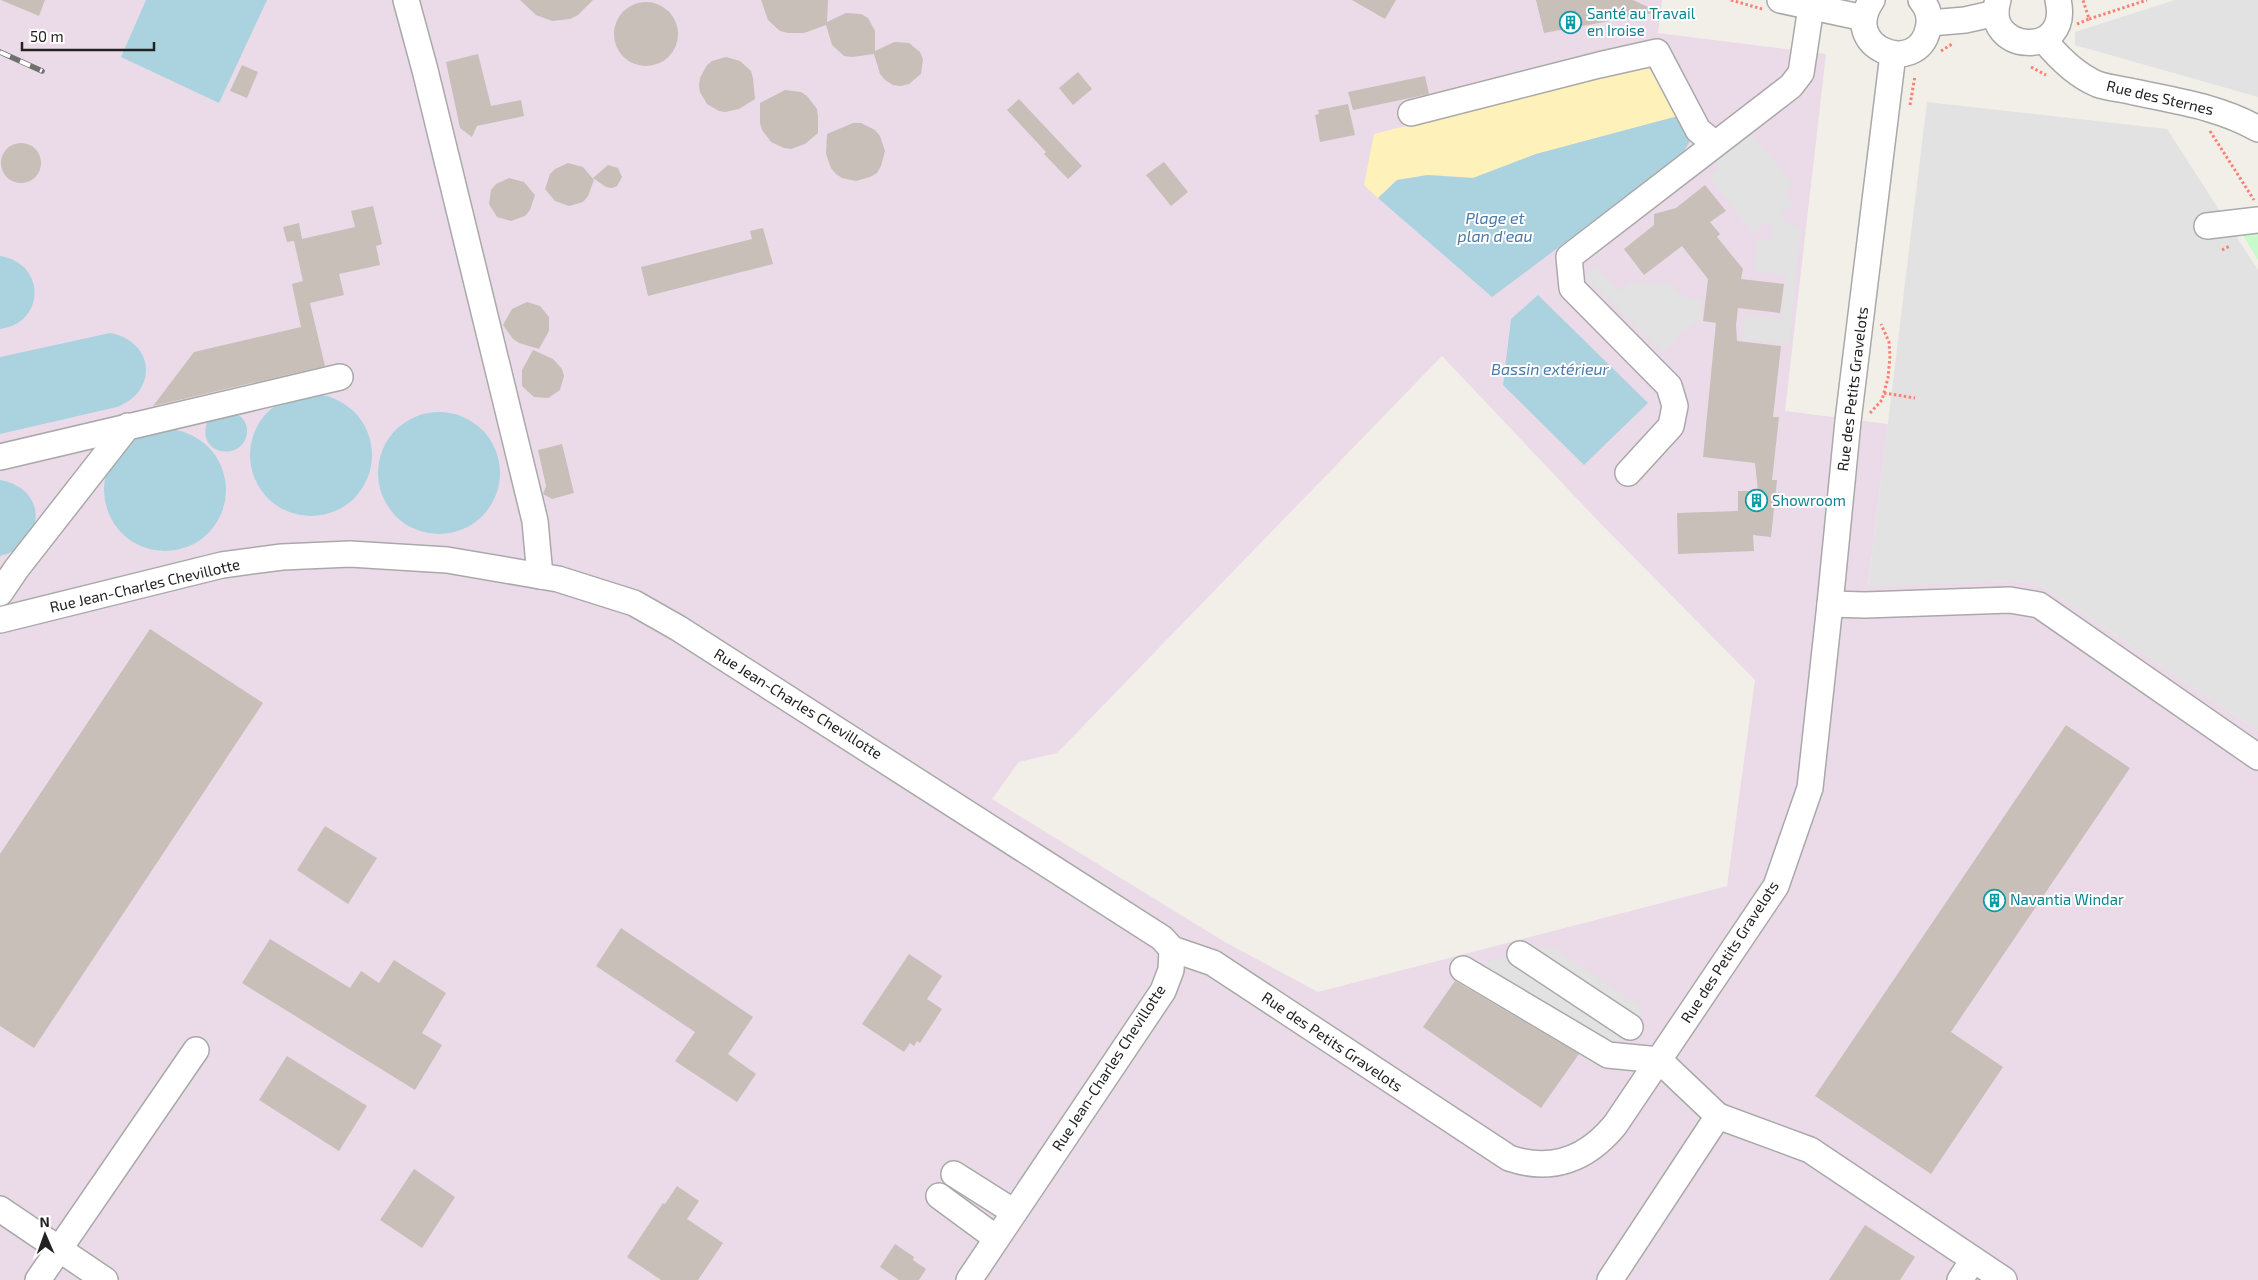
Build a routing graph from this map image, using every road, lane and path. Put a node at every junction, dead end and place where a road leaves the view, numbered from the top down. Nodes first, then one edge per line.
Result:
1 (406, 0) edge
2 (1780, 0) edge
3 (1921, 0) edge
4 (2058, 0) edge
5 (2147, 0) edge
6 (1997, 7) edge
7 (1811, 8) junction
8 (1868, 9) edge
9 (2089, 19) dead end
10 (1930, 23) junction
11 (2044, 40) junction
12 (1894, 54) junction
13 (2030, 67) dead end
14 (2053, 78) dead end
15 (1410, 113) dead end
16 (2206, 127) dead end
17 (2258, 129) edge
18 (1714, 144) junction
19 (2258, 206) edge
20 (2258, 220) edge
21 (2207, 226) dead end
22 (340, 377) dead end
23 (1884, 393) dead end
24 (1915, 398) dead end
25 (128, 426) junction
26 (0, 457) edge
27 (1628, 473) dead end
28 (540, 576) junction
29 (0, 593) edge
30 (1830, 604) junction
31 (0, 620) edge
32 (2258, 757) edge
33 (1172, 949) junction
34 (1520, 954) dead end
35 (1463, 969) dead end
36 (1630, 1027) dead end
37 (196, 1050) dead end
38 (1660, 1060) junction
39 (1718, 1116) junction
40 (954, 1174) dead end
41 (939, 1196) dead end
42 (0, 1210) edge
43 (1014, 1212) junction
44 (996, 1238) junction
45 (59, 1248) junction
46 (1973, 1260) junction
47 (38, 1280) edge
48 (105, 1280) edge
49 (969, 1280) edge
50 (1610, 1280) edge
51 (1960, 1280) edge
52 (2004, 1280) edge

1 - 28 street
2 - 7 street
3 - 10 street
4 - 11 street
5 - 9 path
6 - 10 street
6 - 11 street
7 - 8 street
7 - 18 street
8 - 12 street
10 - 12 street
11 - 17 street, Rue des Sternes
12 - 30 street, Rue des Petits Gravelots
13 - 14 path
15 - 18 street
16 - 19 path
18 - 27 street
20 - 21 street
22 - 25 street
23 - 24 path
25 - 26 street
25 - 29 street
28 - 31 street, Rue Jean-Charles Chevillotte
28 - 33 street, Rue Jean-Charles Chevillotte
30 - 32 street
30 - 38 street, Rue des Petits Gravelots
33 - 38 street, Rue des Petits Gravelots
33 - 43 street, Rue Jean-Charles Chevillotte
34 - 36 street
35 - 38 street
37 - 45 street
38 - 39 street
39 - 46 street
39 - 50 street
40 - 43 street
41 - 44 street
42 - 45 street
43 - 44 street, Rue Jean-Charles Chevillotte
44 - 49 street, Rue Jean-Charles Chevillotte
45 - 47 street
45 - 48 street
46 - 51 street
46 - 52 street

